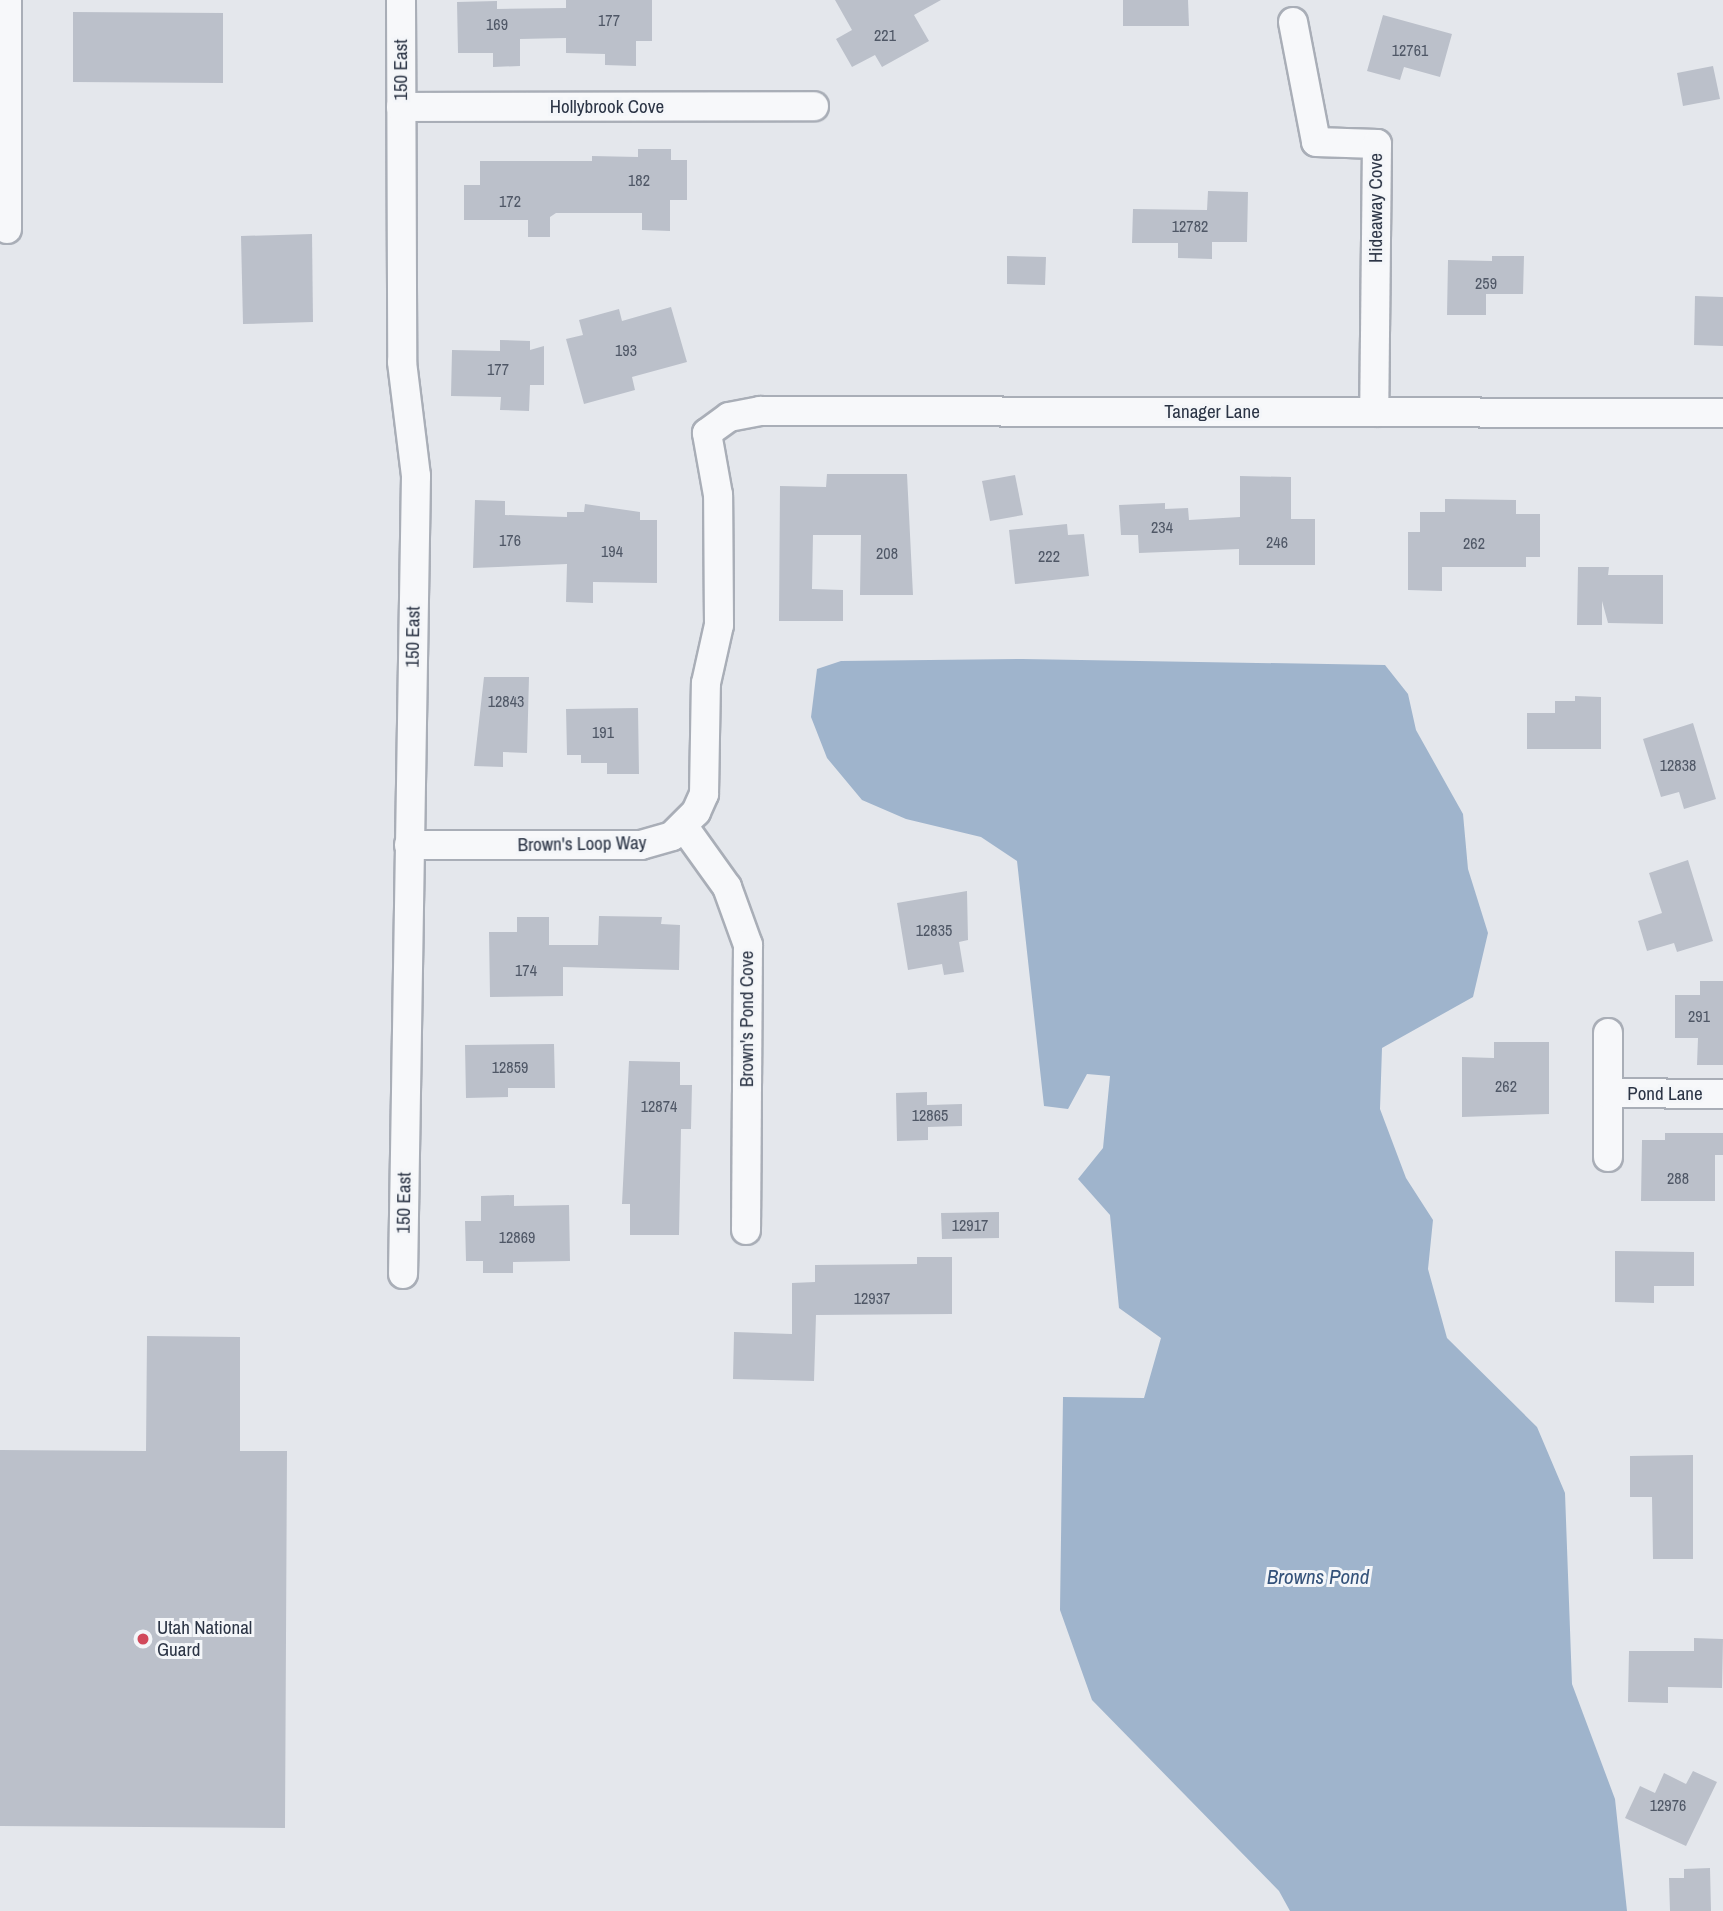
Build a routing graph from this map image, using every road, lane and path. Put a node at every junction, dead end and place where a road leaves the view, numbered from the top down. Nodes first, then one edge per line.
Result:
1 (7, 0) edge
2 (401, 0) edge
3 (1293, 22) dead end
4 (814, 106) dead end
5 (401, 107) junction
6 (7, 229) dead end
7 (1374, 412) junction
8 (1723, 413) edge
9 (684, 827) junction
10 (409, 845) junction
11 (1608, 1033) dead end
12 (1608, 1093) junction
13 (1723, 1094) edge
14 (1608, 1157) dead end
15 (746, 1230) dead end
16 (403, 1274) dead end

1 - 6 street
2 - 5 street, 150 East
3 - 7 street, Hideaway Cove
4 - 5 street, Hollybrook Cove
5 - 10 street, 150 East
7 - 8 street, Tanager Lane
7 - 9 street, Tanager Lane
9 - 10 street, Brown's Loop Way
9 - 15 street, Brown's Pond Cove
10 - 16 street, 150 East
11 - 12 street, Pond Lane
12 - 13 street, Pond Lane
12 - 14 street, Pond Lane

